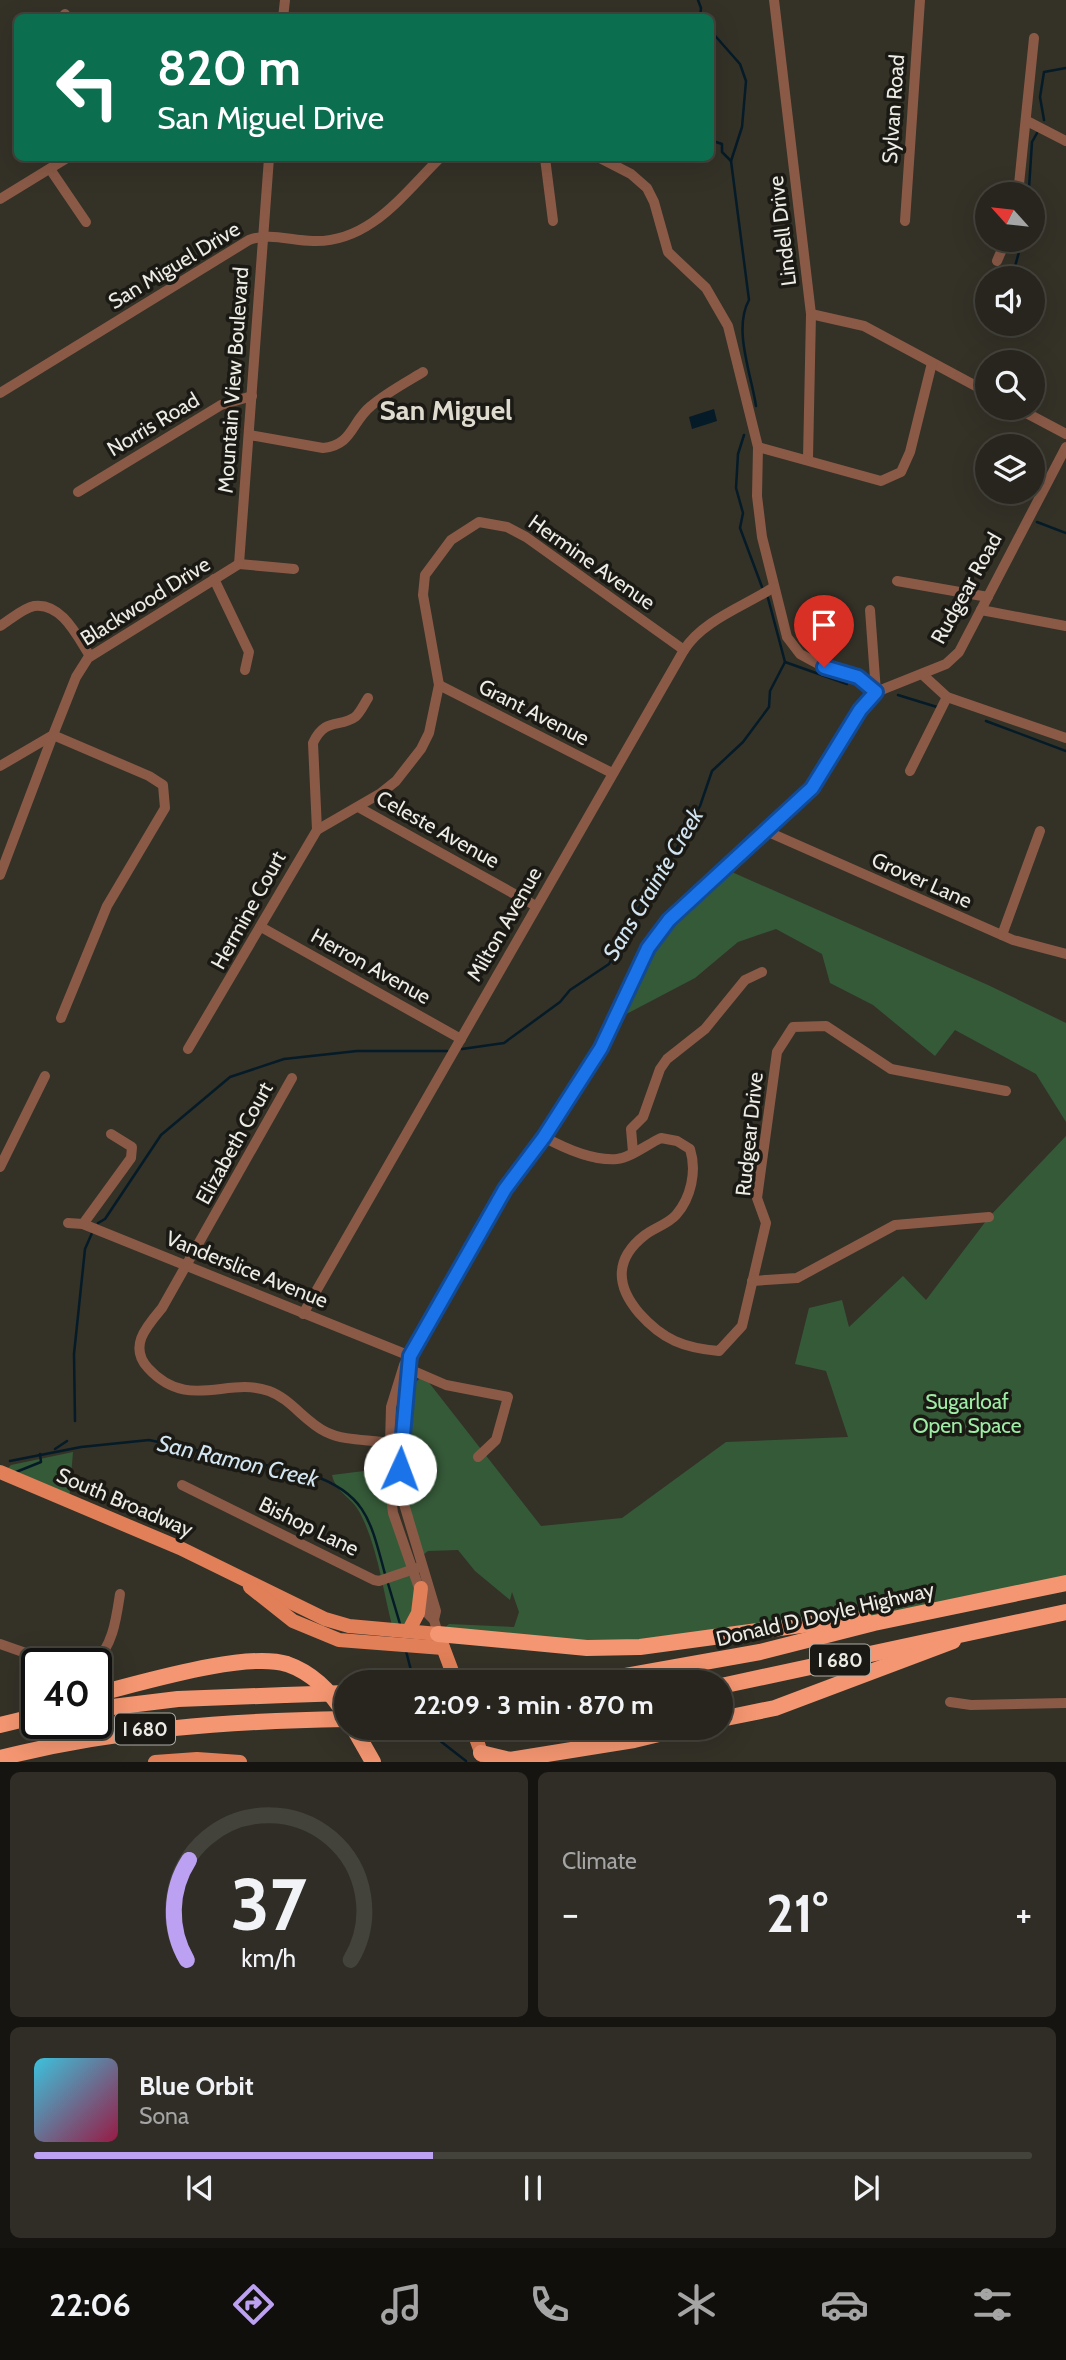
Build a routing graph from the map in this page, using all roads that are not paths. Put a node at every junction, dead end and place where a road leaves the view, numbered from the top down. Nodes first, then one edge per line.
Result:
1 (774, 0) edge
2 (920, 0) edge
3 (1034, 38) dead end
4 (1027, 121) junction
5 (1066, 141) edge
6 (62, 161) edge
7 (269, 161) edge
8 (437, 161) edge
9 (545, 161) edge
10 (606, 161) edge
11 (50, 169) junction
12 (1019, 182) edge
13 (2, 195) edge
14 (553, 221) dead end
15 (905, 221) dead end
16 (86, 222) dead end
17 (261, 236) junction
18 (1001, 252) edge
19 (997, 261) dead end
20 (811, 314) junction
21 (932, 363) junction
22 (423, 372) dead end
23 (975, 386) edge
24 (0, 393) edge
25 (252, 396) junction
26 (1040, 420) edge
27 (1066, 434) edge
28 (250, 435) junction
29 (758, 447) junction
30 (1066, 447) edge
31 (808, 458) junction
32 (78, 492) dead end
33 (240, 564) junction
34 (294, 569) dead end
35 (215, 579) junction
36 (897, 581) dead end
37 (774, 587) junction
38 (988, 597) junction
39 (870, 610) dead end
40 (981, 610) junction
41 (0, 626) edge
42 (1066, 626) edge
43 (684, 650) junction
44 (90, 656) junction
45 (245, 670) dead end
46 (923, 675) junction
47 (439, 685) junction
48 (876, 692) junction
49 (368, 698) dead end
50 (947, 698) junction
51 (53, 735) junction
52 (1066, 738) edge
53 (0, 766) edge
54 (909, 771) dead end
55 (612, 774) junction
56 (358, 807) junction
57 (317, 830) junction
58 (766, 831) junction
59 (1040, 831) dead end
60 (0, 875) edge
61 (536, 906) junction
62 (261, 927) junction
63 (1002, 935) junction
64 (1066, 954) edge
65 (762, 972) dead end
66 (61, 1018) dead end
67 (461, 1039) junction
68 (188, 1049) dead end
69 (45, 1076) dead end
70 (292, 1078) dead end
71 (1006, 1091) dead end
72 (110, 1134) dead end
73 (544, 1137) junction
74 (633, 1152) junction
75 (0, 1167) edge
76 (989, 1217) dead end
77 (68, 1223) dead end
78 (83, 1224) junction
79 (187, 1263) junction
80 (752, 1281) junction
81 (303, 1314) junction
82 (410, 1356) junction
83 (409, 1369) junction
84 (423, 1375) junction
85 (404, 1406) junction
86 (394, 1444) junction
87 (478, 1457) dead end
88 (0, 1472) edge
89 (182, 1485) dead end
90 (417, 1568) junction
91 (233, 1574) junction
92 (1066, 1583) edge
93 (425, 1589) junction
94 (120, 1594) dead end
95 (1066, 1602) edge
96 (1066, 1612) edge
97 (874, 1623) junction
98 (1011, 1623) junction
99 (409, 1630) junction
100 (438, 1634) junction
101 (960, 1634) junction
102 (0, 1644) edge
103 (107, 1648) edge
104 (21, 1651) edge
105 (452, 1670) edge
106 (659, 1670) edge
107 (733, 1683) edge
108 (112, 1690) edge
109 (334, 1693) edge
110 (950, 1702) dead end
111 (334, 1703) edge
112 (1066, 1703) edge
113 (112, 1707) edge
114 (733, 1717) edge
115 (334, 1718) edge
116 (21, 1719) edge
117 (0, 1725) edge
118 (361, 1740) edge
119 (477, 1740) edge
120 (634, 1740) edge
121 (363, 1743) junction
122 (0, 1758) edge
123 (483, 1758) edge
124 (223, 1761) edge
125 (509, 1761) edge
126 (155, 1762) edge
127 (240, 1762) edge
128 (365, 1762) edge
129 (373, 1762) edge

1 - 20 street, Lindell Drive
2 - 15 street, Sylvan Road
3 - 4 street
4 - 5 street
4 - 12 street
6 - 11 street
7 - 17 street, Mountain View Boulevard
8 - 17 street, San Miguel Drive
9 - 14 street
10 - 29 street
11 - 13 street
11 - 16 street
17 - 24 street, San Miguel Drive
17 - 25 street, Mountain View Boulevard
18 - 19 street
20 - 21 street
20 - 31 street, Lindell Drive
21 - 23 street
21 - 31 street
22 - 28 street
25 - 28 street, Mountain View Boulevard
25 - 32 street, Norris Road
26 - 27 street
28 - 33 street, Mountain View Boulevard
29 - 31 street
29 - 37 street
30 - 38 street, Rudgear Road
33 - 34 street
33 - 35 street, Blackwood Drive
35 - 44 street, Blackwood Drive
35 - 45 street
36 - 38 street
37 - 43 street, Milton Avenue
37 - 48 street
38 - 40 street, Rudgear Road
39 - 48 street
40 - 42 street
40 - 46 street, Rudgear Road
41 - 44 street
43 - 47 street, Hermine Avenue
43 - 55 street, Milton Avenue
44 - 51 street, Blackwood Drive
46 - 48 street, Rudgear Road
46 - 50 street
47 - 55 street, Grant Avenue
47 - 56 street, Hermine Avenue
48 - 58 street
49 - 57 street
50 - 52 street
50 - 54 street
51 - 53 street
51 - 60 street, Blackwood Drive
51 - 66 street
55 - 61 street, Milton Avenue
56 - 57 street
56 - 61 street, Celeste Avenue
57 - 62 street, Hermine Court
58 - 63 street, Grover Lane
58 - 73 street
59 - 63 street
61 - 67 street, Milton Avenue
62 - 67 street, Herron Avenue
62 - 68 street, Hermine Court
63 - 64 street, Grover Lane
65 - 74 street
67 - 81 street, Milton Avenue
69 - 75 street
70 - 79 street, Elizabeth Court
71 - 80 street, Rudgear Drive
72 - 78 street
73 - 74 street, Rudgear Drive
73 - 82 street
74 - 80 street, Rudgear Drive
76 - 80 street
77 - 78 street, Vanderslice Avenue
78 - 79 street, Vanderslice Avenue
79 - 81 street, Vanderslice Avenue
79 - 86 street, Elizabeth Court
81 - 82 street, Vanderslice Avenue
82 - 83 street
82 - 86 street
83 - 84 street
83 - 85 street
84 - 85 street
84 - 87 street
85 - 86 street
86 - 90 street
88 - 91 main road, South Broadway
89 - 90 street, Bishop Lane
90 - 93 street
91 - 99 main road, South Broadway
91 - 100 main road, South Broadway
92 - 97 highway, Donald D Doyle Highway / I 680
93 - 99 main road
93 - 100 street
94 - 103 street
95 - 98 highway, I 680
96 - 98 highway, I 680
97 - 100 highway
97 - 106 highway, Donald D Doyle Highway / I 680
98 - 101 highway, I 680
99 - 100 main road, South Broadway
100 - 105 main road
101 - 107 highway, I 680
101 - 114 highway
102 - 104 street
108 - 111 highway
109 - 113 highway, I 680, bridge
110 - 112 street
115 - 122 highway, I 680
116 - 117 highway
118 - 121 highway
119 - 123 main road
120 - 125 highway
121 - 128 highway
121 - 129 highway
123 - 125 highway
124 - 126 main road
124 - 127 main road

